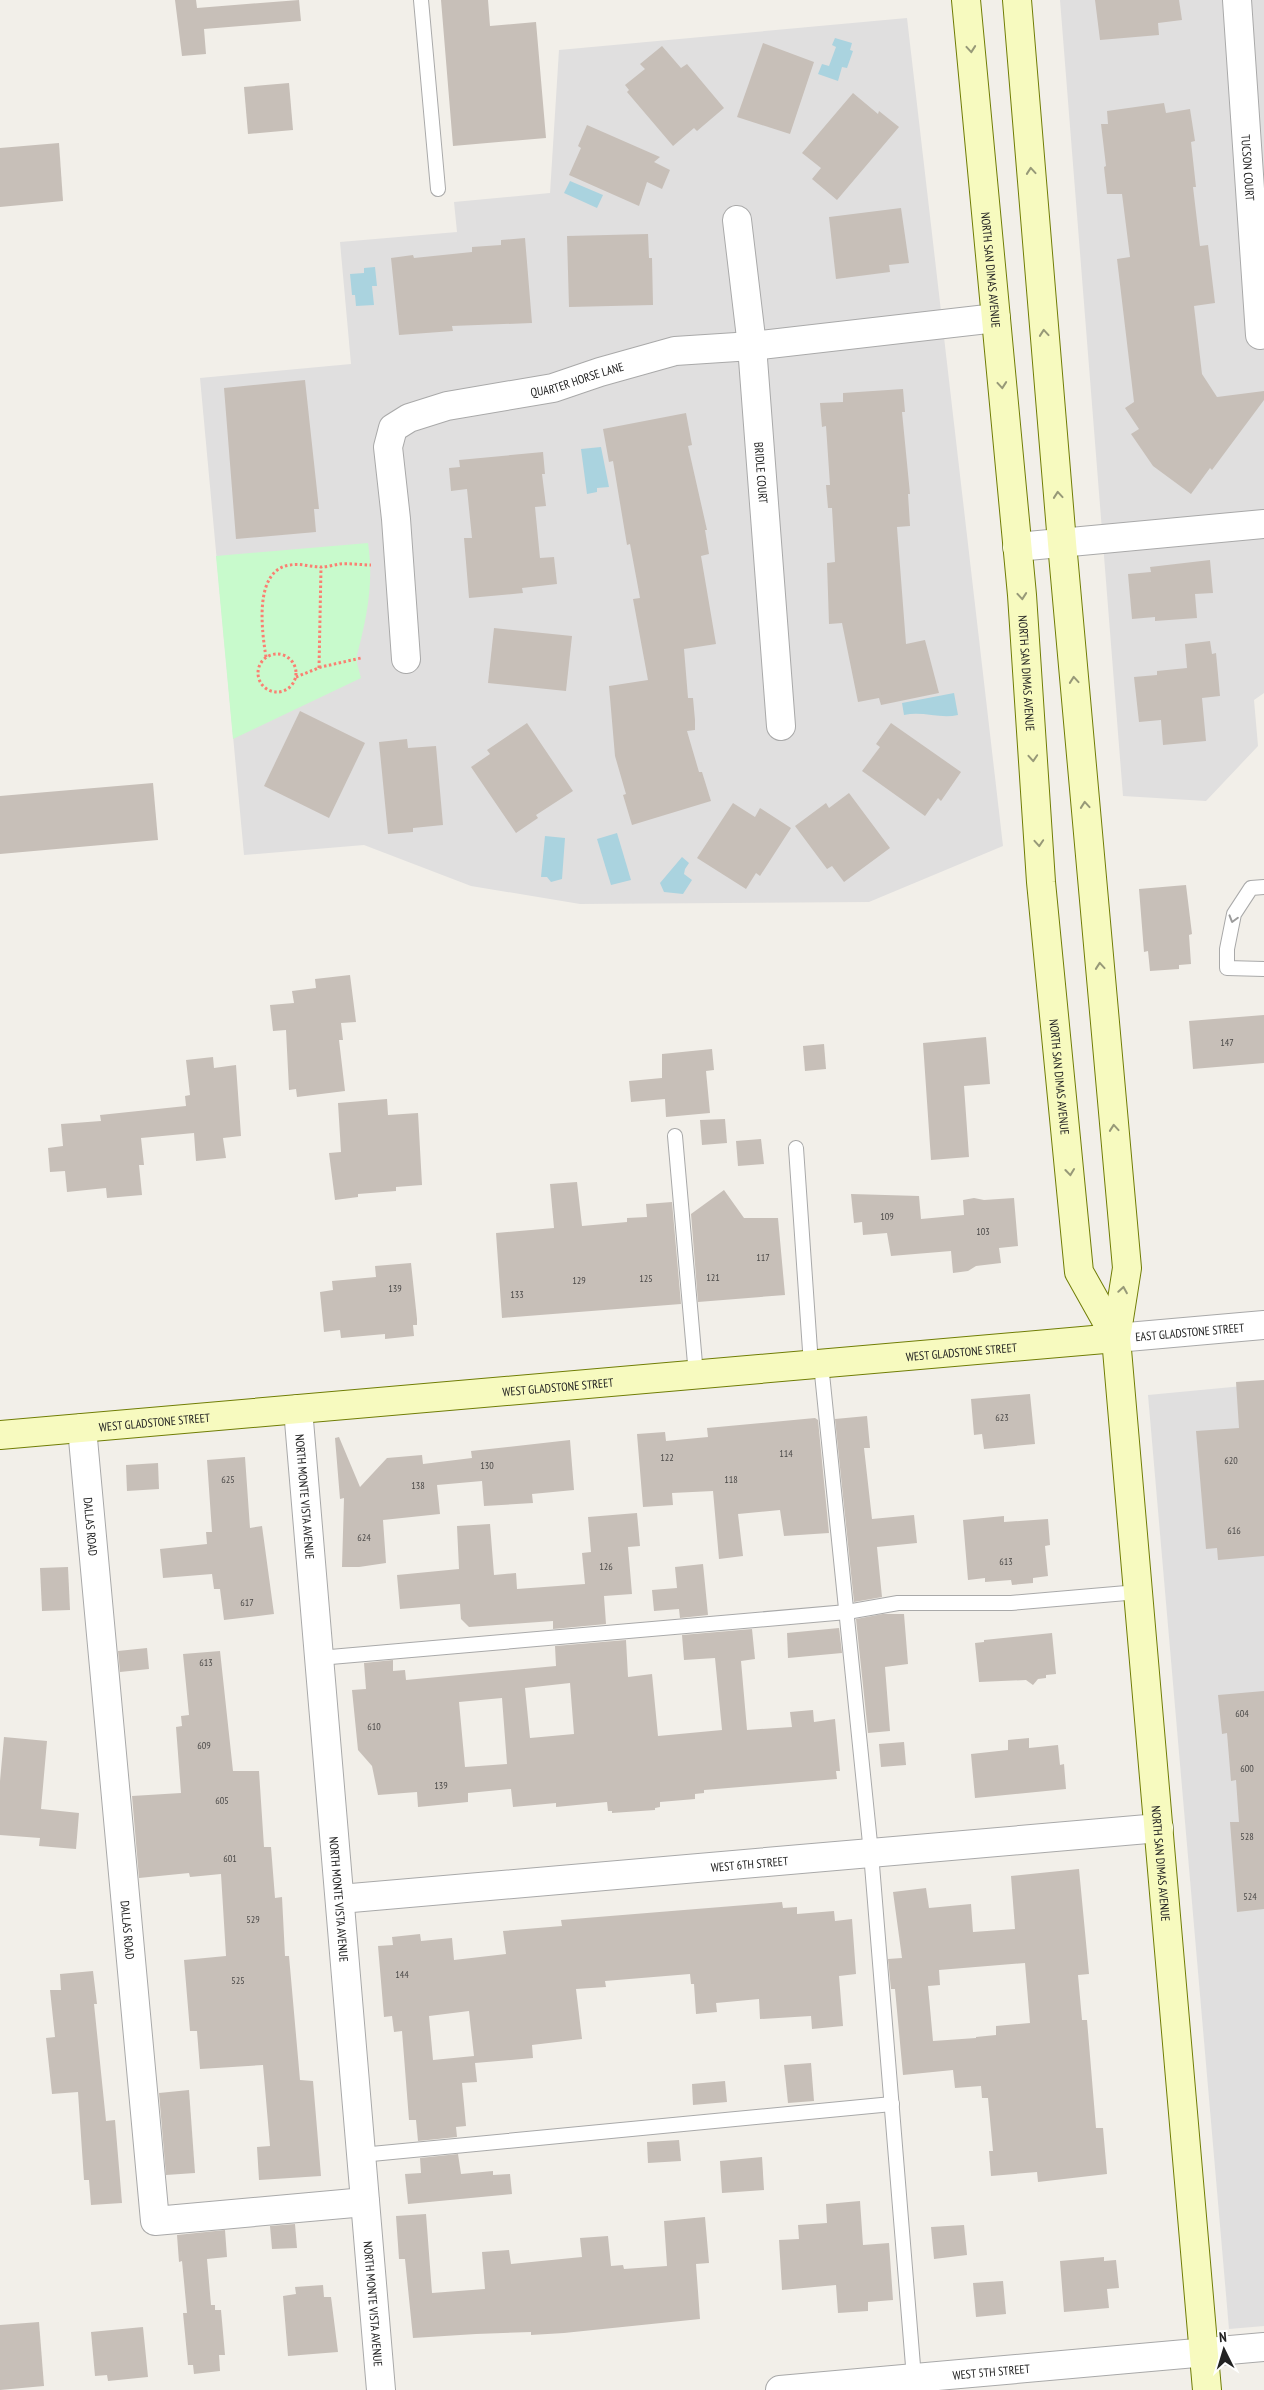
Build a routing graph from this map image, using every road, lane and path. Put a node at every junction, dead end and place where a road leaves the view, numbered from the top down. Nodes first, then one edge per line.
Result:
1 (421, 0) edge
2 (966, 0) edge
3 (1017, 0) edge
4 (1237, 0) edge
5 (438, 189) dead end
6 (737, 220) dead end
7 (1258, 220) edge
8 (996, 318) junction
9 (1260, 335) dead end
10 (752, 346) junction
11 (1264, 524) edge
12 (1062, 543) junction
13 (1017, 547) junction
14 (374, 565) dead end
15 (321, 567) junction
16 (266, 657) junction
17 (361, 658) dead end
18 (406, 659) dead end
19 (319, 668) junction
20 (296, 677) junction
21 (781, 726) dead end
22 (1264, 887) edge
23 (1264, 969) edge
24 (675, 1136) dead end
25 (796, 1148) dead end
26 (1264, 1325) edge
27 (1116, 1338) junction
28 (816, 1364) junction
29 (696, 1375) junction
30 (298, 1409) junction
31 (82, 1428) junction
32 (0, 1435) edge
33 (1138, 1592) junction
34 (846, 1612) junction
35 (320, 1658) junction
36 (1159, 1828) junction
37 (871, 1853) junction
38 (340, 1899) junction
39 (892, 2104) junction
40 (361, 2155) junction
41 (365, 2202) junction
42 (1264, 2346) edge
43 (1203, 2352) junction
44 (914, 2378) junction
45 (968, 2382) edge
46 (381, 2390) edge
47 (780, 2390) edge
48 (1207, 2390) edge

1 - 5 lane
2 -> 8 main road, NORTH SAN DIMAS AVENUE
12 -> 3 main road, NORTH SAN DIMAS AVENUE
4 - 7 street, TUCSON COURT
6 - 10 street, BRIDLE COURT
7 - 9 street, TUCSON COURT
8 - 10 street, QUARTER HORSE LANE
8 -> 13 main road, NORTH SAN DIMAS AVENUE
10 - 18 street, QUARTER HORSE LANE
10 - 21 street, BRIDLE COURT
11 - 12 street
12 - 13 street
27 -> 12 main road, NORTH SAN DIMAS AVENUE
13 -> 27 main road, NORTH SAN DIMAS AVENUE
14 - 15 path
15 - 16 path
15 - 19 path
16 - 20 path
16 - 20 path
17 - 19 path
19 - 20 path
22 -> 23 lane
24 - 29 lane
25 - 28 lane
26 - 27 street, EAST GLADSTONE STREET
27 - 28 main road, WEST GLADSTONE STREET
27 - 33 main road, NORTH SAN DIMAS AVENUE
28 - 29 main road, WEST GLADSTONE STREET
28 - 34 lane
29 - 30 main road, WEST GLADSTONE STREET
30 - 31 main road, WEST GLADSTONE STREET
30 - 35 street, NORTH MONTE VISTA AVENUE
31 - 32 main road, WEST GLADSTONE STREET
31 - 41 street, DALLAS ROAD
33 - 34 lane
33 - 36 main road, NORTH SAN DIMAS AVENUE
34 - 35 lane
34 - 37 lane
35 - 38 street, NORTH MONTE VISTA AVENUE
36 - 37 street, WEST 6TH STREET
36 - 43 main road, NORTH SAN DIMAS AVENUE
37 - 38 street, WEST 6TH STREET
37 - 39 lane
38 - 40 street, NORTH MONTE VISTA AVENUE
39 - 40 lane
39 - 44 lane
40 - 41 street, NORTH MONTE VISTA AVENUE
41 - 46 street, NORTH MONTE VISTA AVENUE
42 - 43 street, WEST 5TH STREET
43 - 45 street, WEST 5TH STREET
43 - 48 main road, NORTH SAN DIMAS AVENUE
44 - 45 street, WEST 5TH STREET
44 - 47 street, WEST 5TH STREET

